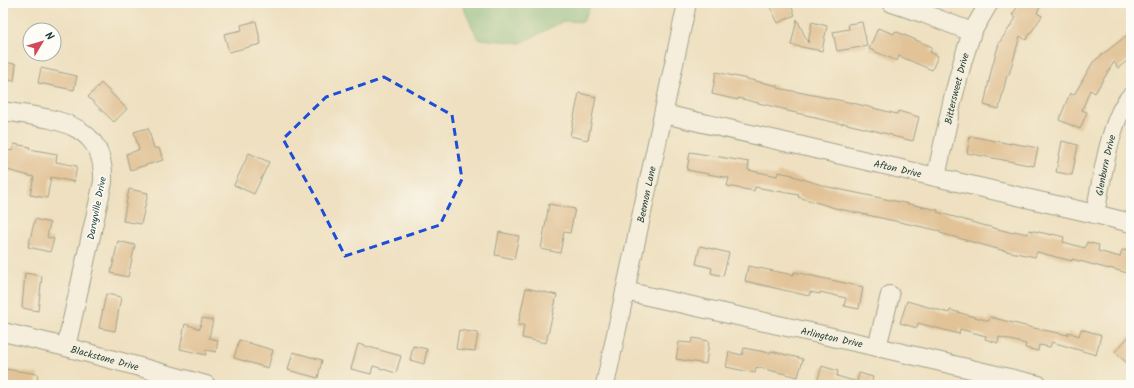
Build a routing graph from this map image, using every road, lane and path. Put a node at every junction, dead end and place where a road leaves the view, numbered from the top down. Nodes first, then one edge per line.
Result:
1 (687, 3) edge
2 (892, 3) edge
3 (989, 3) edge
4 (972, 32) junction
5 (1131, 96) edge
6 (3, 110) edge
7 (664, 114) junction
8 (936, 177) junction
9 (1095, 214) junction
10 (1131, 223) edge
11 (625, 291) junction
12 (890, 295) dead end
13 (3, 332) edge
14 (66, 347) junction
15 (877, 347) junction
16 (206, 385) edge
17 (605, 385) edge
18 (1039, 385) edge

1 - 7 street, Beemon Lane
2 - 4 street
3 - 4 street, Bittersweet Drive
4 - 8 street, Bittersweet Drive
5 - 9 street, Glenburn Drive
6 - 14 street, Darvyville Drive
7 - 8 street, Afton Drive
7 - 11 street, Beemon Lane
8 - 9 street, Afton Drive
9 - 10 street, Afton Drive
11 - 15 street, Arlington Drive
11 - 17 street, Beemon Lane
12 - 15 street
13 - 14 street, Blackstone Drive
14 - 16 street, Blackstone Drive
15 - 18 street, Arlington Drive

